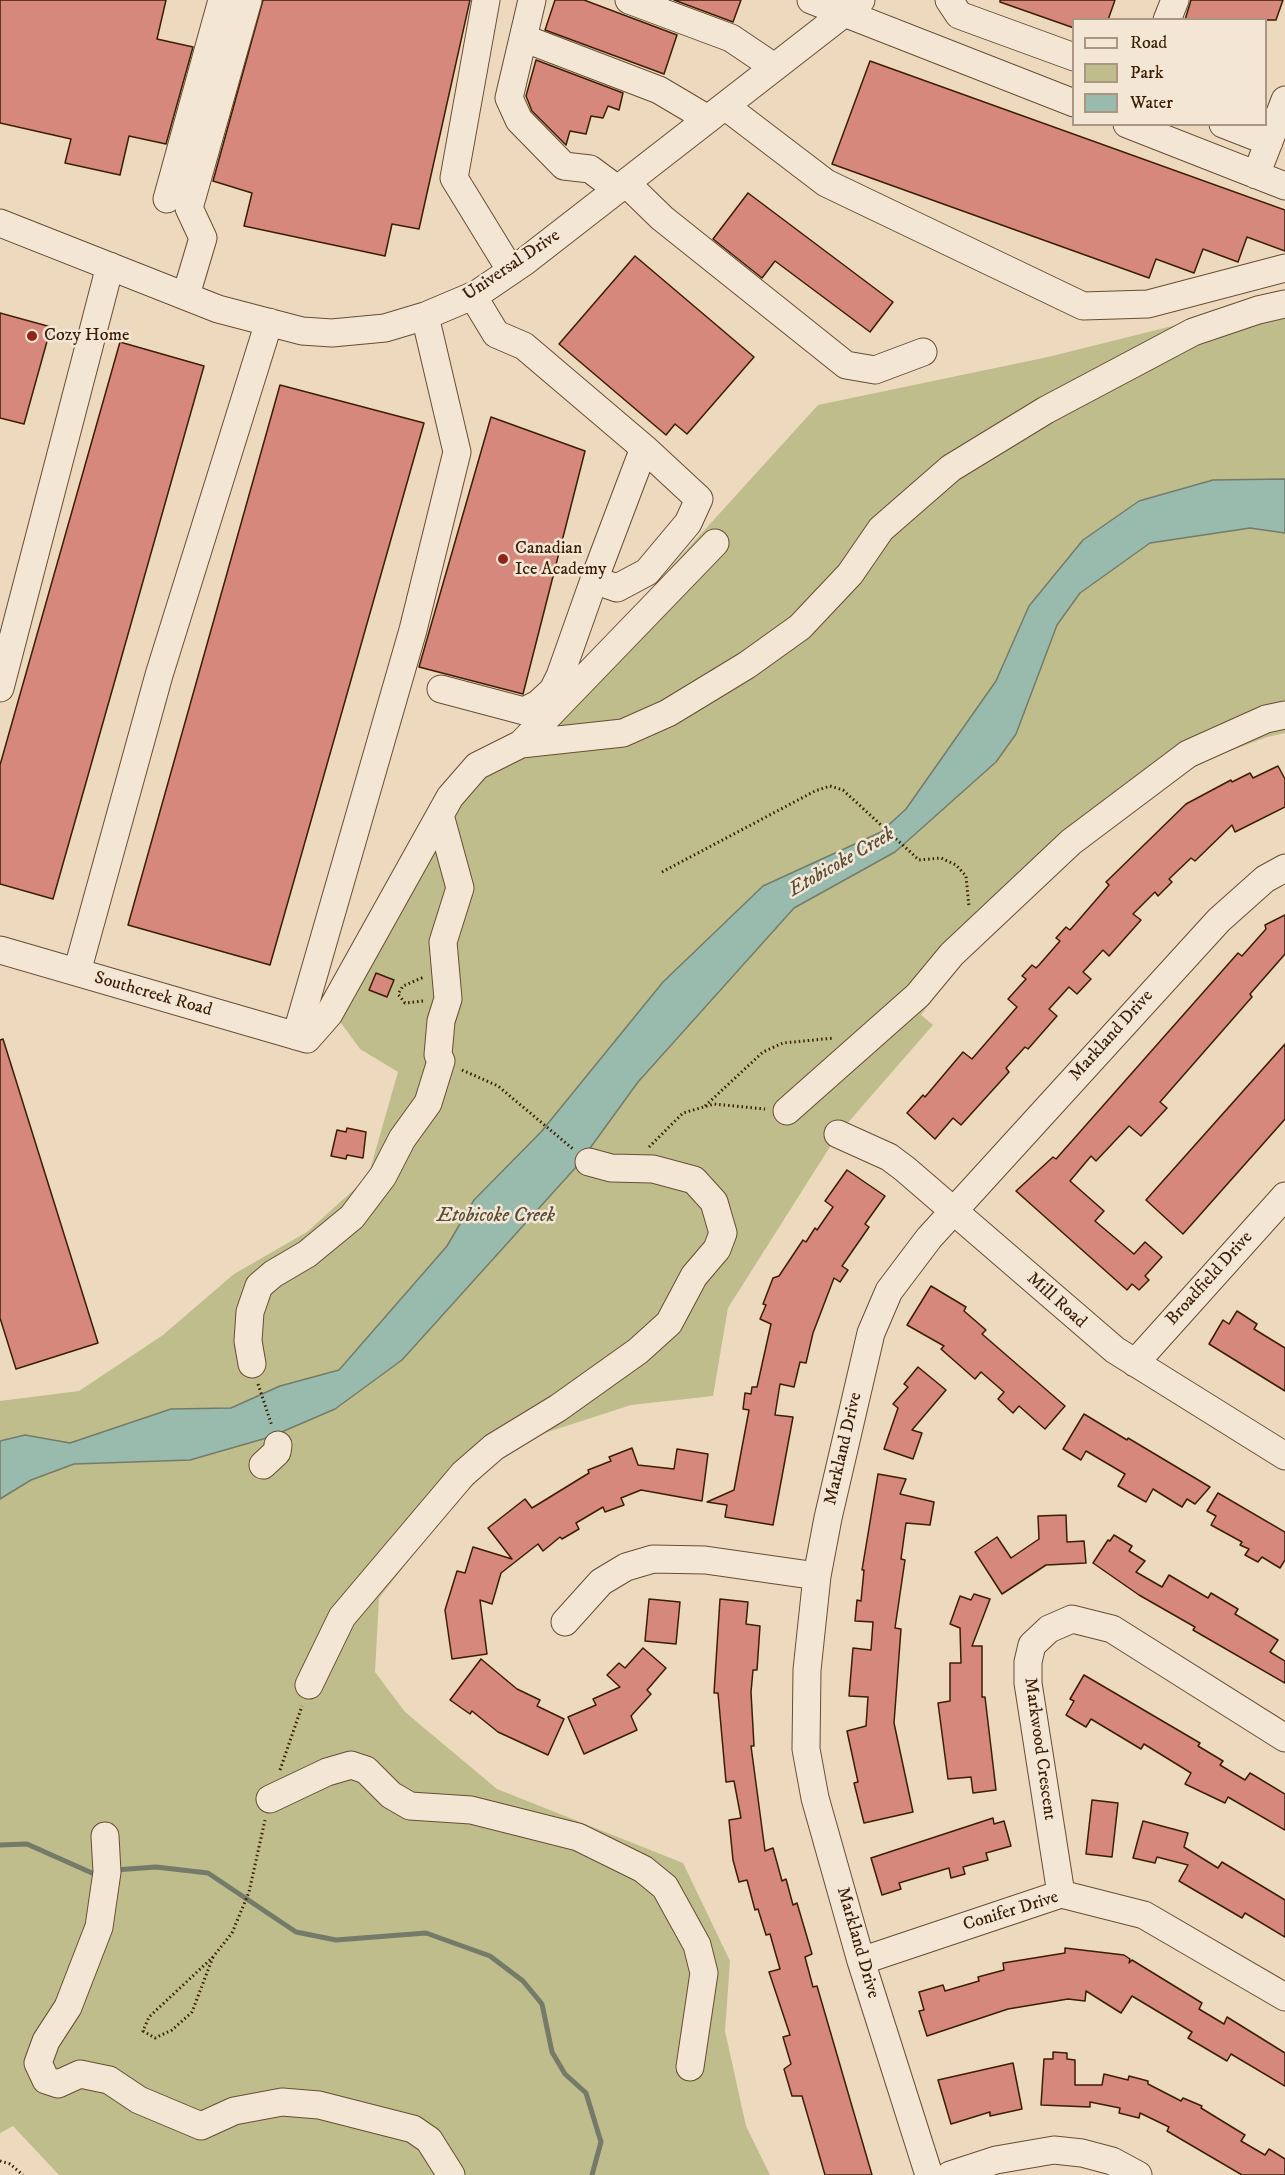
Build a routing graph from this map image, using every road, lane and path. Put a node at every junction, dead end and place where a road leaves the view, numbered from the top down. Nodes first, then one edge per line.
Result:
1 (222, 0) edge
2 (248, 0) edge
3 (486, 0) edge
4 (532, 0) edge
5 (629, 0) edge
6 (812, 0) edge
7 (949, 0) edge
8 (1174, 0) edge
9 (852, 7) edge
10 (1168, 18) edge
11 (523, 38) junction
12 (1072, 56) edge
13 (774, 67) junction
14 (1285, 100) edge
15 (1072, 103) edge
16 (716, 112) junction
17 (1131, 126) edge
18 (1228, 126) edge
19 (1269, 142) junction
20 (1256, 175) junction
21 (622, 186) junction
22 (1285, 186) edge
23 (167, 199) dead end
24 (0, 223) edge
25 (110, 266) junction
26 (1285, 268) edge
27 (511, 271) junction
28 (186, 296) junction
29 (473, 296) junction
30 (1285, 304) edge
31 (425, 316) junction
32 (269, 322) junction
33 (923, 352) dead end
34 (644, 448) junction
35 (715, 543) dead end
36 (594, 580) junction
37 (0, 688) edge
38 (441, 689) dead end
39 (1285, 715) edge
40 (521, 744) junction
41 (440, 815) junction
42 (1285, 867) edge
43 (662, 872) dead end
44 (963, 943) junction
45 (0, 950) edge
46 (445, 968) junction
47 (77, 972) junction
48 (448, 999) junction
49 (842, 1037) dead end
50 (301, 1038) junction
51 (441, 1061) junction
52 (704, 1107) junction
53 (787, 1111) joint
54 (838, 1134) dead end
55 (641, 1152) dead end
56 (589, 1162) joint
57 (1285, 1196) edge
58 (954, 1210) junction
59 (1135, 1363) junction
60 (252, 1364) joint
61 (271, 1455) dead end
62 (1285, 1456) edge
63 (817, 1576) junction
64 (565, 1622) dead end
65 (309, 1685) dead end
66 (1285, 1738) edge
67 (270, 1799) dead end
68 (105, 1836) dead end
69 (249, 1892) dead end
70 (1061, 1894) junction
71 (213, 1958) junction
72 (861, 1961) junction
73 (1285, 1997) edge
74 (690, 2067) dead end
75 (0, 2161) edge
76 (23, 2175) edge
77 (451, 2175) edge
78 (929, 2175) edge
79 (950, 2175) edge
80 (1138, 2175) edge

1 - 23 street
2 - 28 street
3 - 27 street
4 - 11 street
5 - 13 street
6 - 9 street
7 - 12 street
8 - 10 street
9 - 13 street, Universal Drive
9 - 15 street
11 - 16 street
11 - 21 street
13 - 16 street, Universal Drive
14 - 19 street
16 - 21 street, Universal Drive
16 - 26 street
17 - 20 street
18 - 19 street
19 - 20 street
20 - 22 street
21 - 27 street, Universal Drive
21 - 33 street
24 - 25 street, Universal Drive
25 - 28 street, Universal Drive
25 - 37 street
27 - 29 street, Universal Drive
28 - 32 street, Universal Drive
29 - 31 street, Universal Drive
29 - 34 street
30 - 40 street
31 - 32 street, Universal Drive
31 - 50 street
32 - 47 street
34 - 36 street
34 - 36 street
35 - 40 street
36 - 38 street
39 - 44 street
40 - 41 street
41 - 46 street
41 - 50 street
42 - 58 street, Markland Drive
43 - 44 path
44 - 53 street
45 - 47 street, Southcreek Road
46 - 48 street
46 - 48 path
47 - 50 street, Southcreek Road
48 - 51 street
49 - 52 path
51 - 56 path
51 - 60 street
52 - 53 path
52 - 55 path
54 - 58 street, Mill Road
56 - 65 street
57 - 59 street, Broadfield Drive
58 - 59 street, Mill Road
58 - 63 street, Markland Drive
59 - 62 street, Mill Road
60 - 61 path
63 - 64 street
63 - 72 street, Markland Drive
66 - 70 street, Markwood Crescent
67 - 74 street
68 - 77 street
69 - 71 path
70 - 72 street, Conifer Drive
70 - 73 street, Conifer Drive
71 - 71 path
72 - 78 street, Markland Drive
75 - 76 path
79 - 80 street

